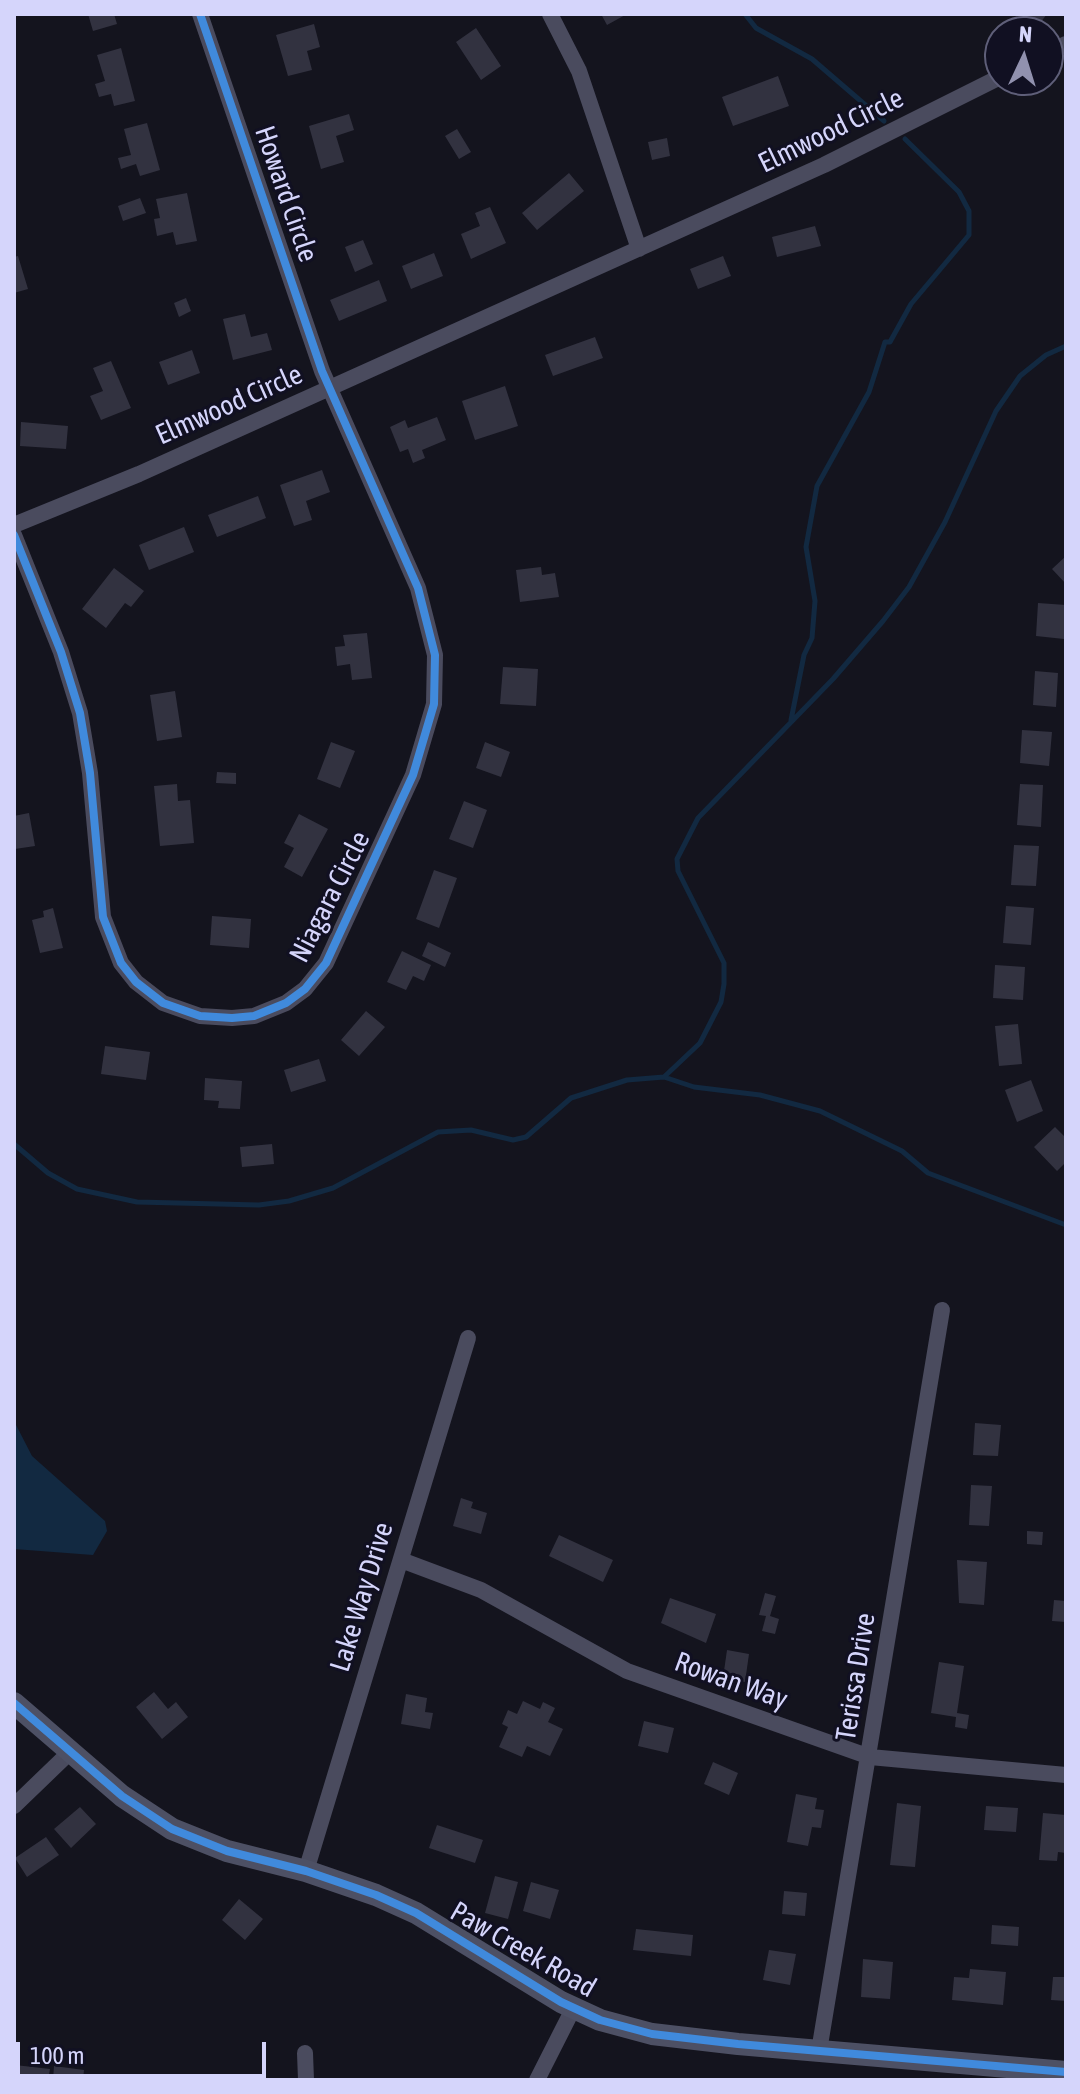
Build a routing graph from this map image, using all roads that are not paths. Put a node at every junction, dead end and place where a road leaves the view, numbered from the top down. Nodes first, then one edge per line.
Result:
1 (200, 14) edge
2 (550, 14) edge
3 (984, 85) edge
4 (639, 249) junction
5 (329, 388) junction
6 (14, 525) edge
7 (14, 535) edge
8 (942, 1310) dead end
9 (468, 1338) dead end
10 (401, 1560) junction
11 (14, 1703) edge
12 (69, 1753) junction
13 (870, 1757) junction
14 (1066, 1775) edge
15 (14, 1806) edge
16 (306, 1871) junction
17 (574, 2007) junction
18 (819, 2051) junction
19 (305, 2053) dead end
20 (1066, 2072) edge
21 (306, 2080) edge
22 (537, 2080) edge

1 - 5 street, Howard Circle
2 - 4 street
3 - 4 street, Elmwood Circle
4 - 5 street, Elmwood Circle
5 - 6 street, Elmwood Circle
5 - 7 street, Niagara Circle
8 - 13 street, Terissa Drive
9 - 10 street, Lake Way Drive
10 - 13 street, Rowan Way
10 - 16 street, Lake Way Drive
11 - 12 street, Paw Creek Road
12 - 15 street
12 - 16 street, Paw Creek Road
13 - 14 street, Rowan Way
13 - 18 street, Terissa Drive
16 - 17 street, Paw Creek Road
17 - 18 street, Paw Creek Road
17 - 22 street
18 - 20 street, Paw Creek Road
19 - 21 street

